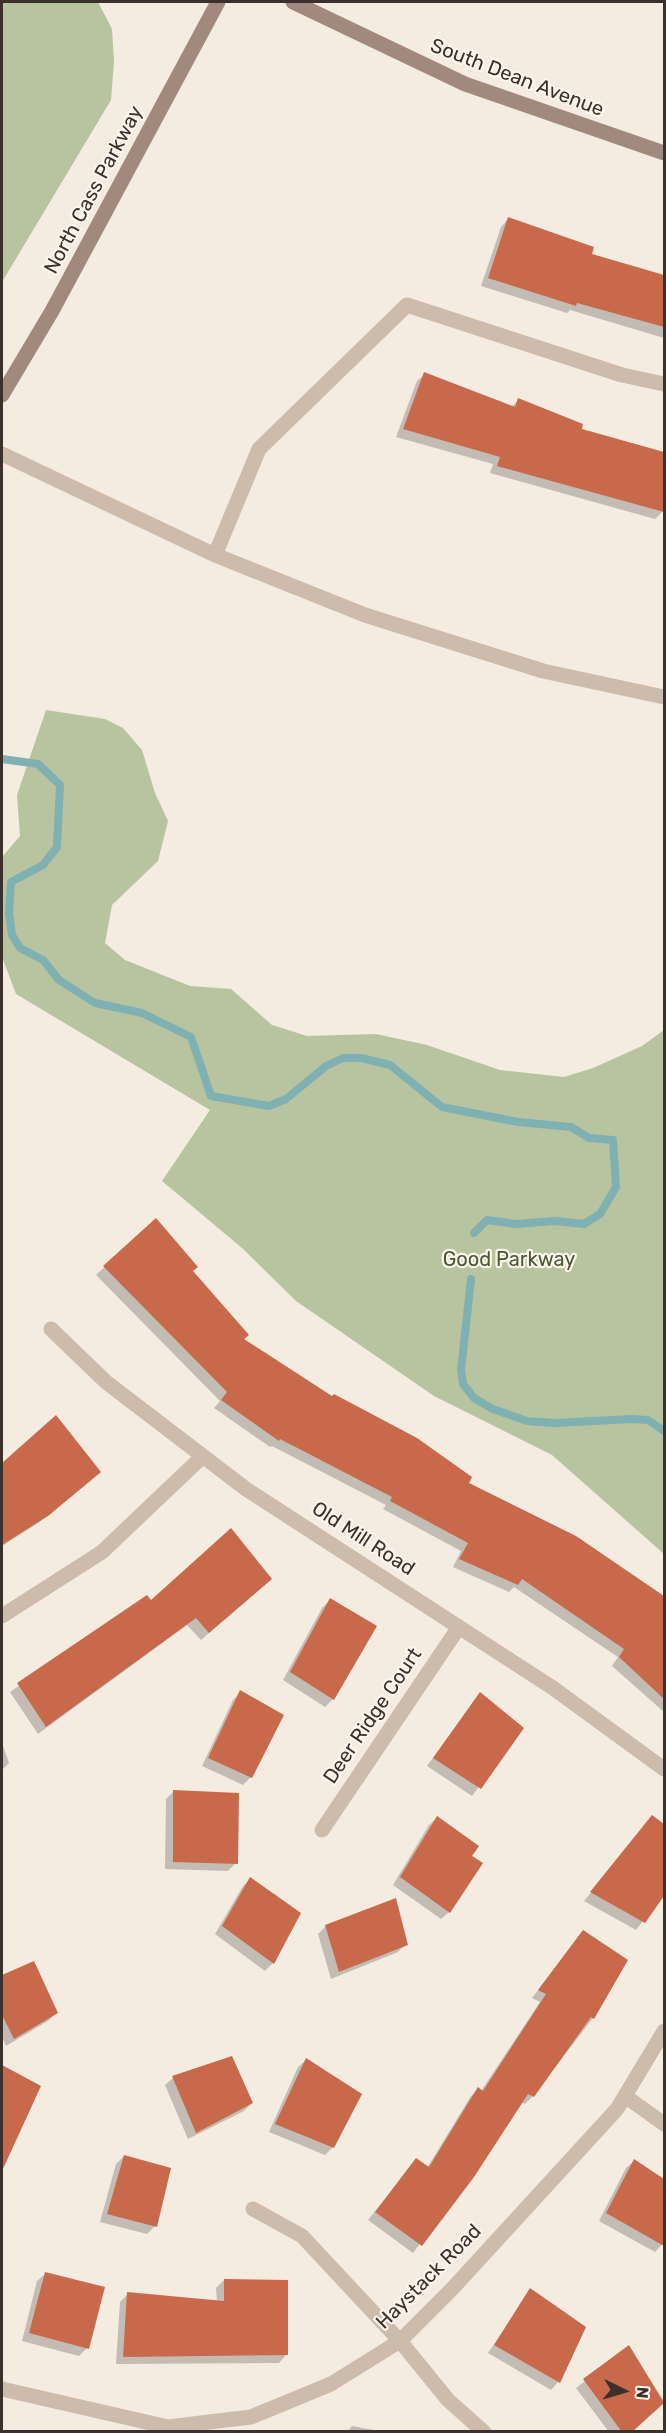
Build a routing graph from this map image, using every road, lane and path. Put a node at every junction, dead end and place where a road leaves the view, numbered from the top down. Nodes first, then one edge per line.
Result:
1 (218, 2) edge
2 (293, 2) edge
3 (664, 153) edge
4 (664, 384) edge
5 (2, 395) edge
6 (2, 454) edge
7 (215, 555) junction
8 (664, 697) edge
9 (51, 1329) dead end
10 (203, 1456) junction
11 (2, 1616) edge
12 (459, 1627) junction
13 (664, 1769) edge
14 (322, 1830) dead end
15 (664, 2031) edge
16 (625, 2096) junction
17 (664, 2124) edge
18 (253, 2209) dead end
19 (400, 2341) junction
20 (2, 2389) edge
21 (484, 2432) edge

1 - 5 street, North Cass Parkway
2 - 3 street, South Dean Avenue
4 - 7 street
6 - 7 street
7 - 8 street
9 - 10 street, Old Mill Road
10 - 11 street
10 - 12 street, Old Mill Road
12 - 13 street, Old Mill Road
12 - 14 street, Deer Ridge Court
15 - 16 street, Haystack Road
16 - 17 street
16 - 19 street, Haystack Road
18 - 19 street
19 - 20 street, Haystack Road
19 - 21 street

